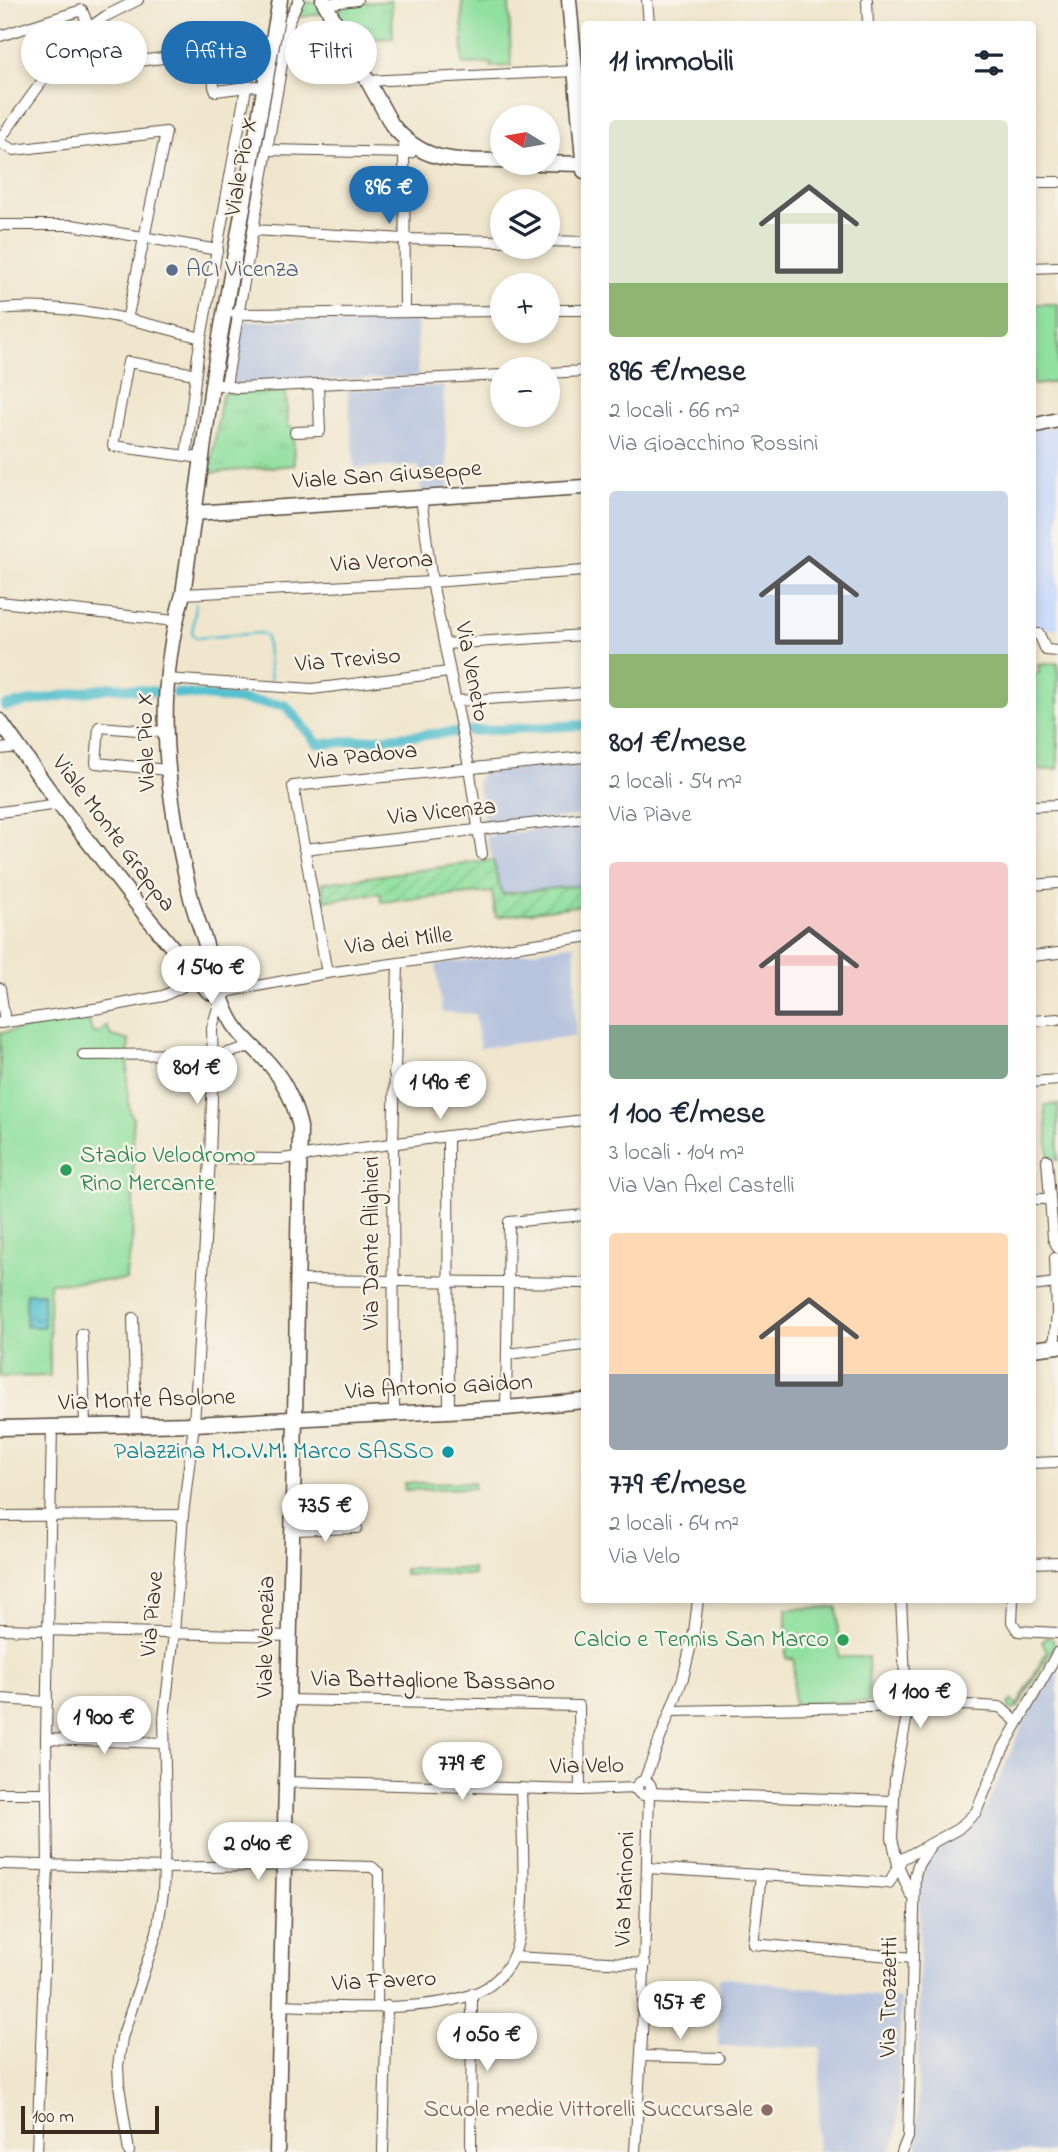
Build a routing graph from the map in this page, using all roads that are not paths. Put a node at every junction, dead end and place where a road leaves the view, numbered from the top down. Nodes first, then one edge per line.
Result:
1 (138, 0) edge
2 (299, 0) edge
3 (357, 0) edge
4 (569, 0) edge
5 (647, 0) edge
6 (867, 0) edge
7 (279, 1) edge
8 (323, 2) edge
9 (47, 21) edge
10 (87, 21) edge
11 (100, 21) edge
12 (333, 21) edge
13 (649, 21) edge
14 (868, 21) edge
15 (21, 29) edge
16 (0, 36) edge
17 (147, 60) edge
18 (575, 71) junction
19 (377, 80) edge
20 (40, 84) edge
21 (368, 84) edge
22 (246, 88) junction
23 (265, 88) junction
24 (581, 133) edge
25 (0, 141) edge
26 (404, 146) junction
27 (268, 150) junction
28 (234, 158) junction
29 (490, 161) edge
30 (560, 163) edge
31 (581, 164) edge
32 (255, 168) junction
33 (1036, 182) edge
34 (1058, 182) edge
35 (0, 225) edge
36 (254, 230) junction
37 (145, 239) junction
38 (404, 239) junction
39 (560, 241) edge
40 (490, 242) edge
41 (581, 242) edge
42 (218, 250) junction
43 (1058, 267) edge
44 (1036, 268) edge
45 (0, 309) edge
46 (490, 310) edge
47 (560, 310) edge
48 (581, 310) edge
49 (405, 312) junction
50 (232, 313) junction
51 (127, 320) junction
52 (201, 338) junction
53 (198, 355) junction
54 (230, 366) junction
55 (581, 371) edge
56 (560, 372) edge
57 (195, 374) junction
58 (490, 376) edge
59 (217, 377) junction
60 (318, 384) junction
61 (1058, 420) edge
62 (1036, 425) edge
63 (295, 432) dead end
64 (186, 456) junction
65 (201, 458) junction
66 (581, 487) edge
67 (421, 497) junction
68 (194, 513) junction
69 (581, 571) edge
70 (432, 582) junction
71 (183, 594) junction
72 (0, 601) edge
73 (175, 621) junction
74 (1036, 634) edge
75 (581, 635) edge
76 (445, 644) junction
77 (1056, 651) edge
78 (449, 672) junction
79 (167, 679) junction
80 (581, 692) edge
81 (455, 701) junction
82 (0, 721) edge
83 (164, 732) junction
84 (19, 747) junction
85 (0, 749) edge
86 (581, 757) edge
87 (469, 767) junction
88 (167, 770) junction
89 (60, 804) junction
90 (1058, 804) edge
91 (1036, 806) edge
92 (0, 812) edge
93 (581, 818) edge
94 (478, 831) junction
95 (304, 849) junction
96 (482, 854) dead end
97 (1058, 883) edge
98 (1036, 885) edge
99 (581, 937) edge
100 (206, 945) junction
101 (1058, 953) edge
102 (1036, 956) edge
103 (398, 964) junction
104 (193, 971) junction
105 (327, 973) junction
106 (0, 988) edge
107 (221, 997) junction
108 (1058, 1018) edge
109 (230, 1019) junction
110 (1036, 1021) edge
111 (3, 1022) edge
112 (212, 1028) junction
113 (252, 1046) junction
114 (83, 1055) dead end
115 (213, 1055) junction
116 (453, 1069) dead end
117 (394, 1073) junction
118 (1058, 1080) edge
119 (1036, 1082) edge
120 (581, 1120) edge
121 (448, 1136) junction
122 (393, 1143) junction
123 (300, 1156) junction
124 (210, 1158) junction
125 (1047, 1160) dead end
126 (1036, 1199) edge
127 (1050, 1199) junction
128 (581, 1215) edge
129 (1057, 1254) edge
130 (298, 1280) junction
131 (393, 1280) junction
132 (449, 1281) junction
133 (508, 1282) junction
134 (581, 1283) edge
135 (1055, 1283) junction
136 (1036, 1285) edge
137 (134, 1318) dead end
138 (82, 1334) dead end
139 (581, 1345) edge
140 (1056, 1346) edge
141 (1036, 1348) edge
142 (507, 1354) junction
143 (581, 1401) edge
144 (506, 1408) junction
145 (449, 1410) junction
146 (394, 1413) junction
147 (295, 1418) junction
148 (136, 1424) junction
149 (194, 1424) junction
150 (85, 1425) junction
151 (52, 1426) junction
152 (0, 1428) edge
153 (1058, 1462) edge
154 (1036, 1463) edge
155 (183, 1515) junction
156 (0, 1516) edge
157 (50, 1517) junction
158 (357, 1528) dead end
159 (292, 1531) junction
160 (1058, 1562) edge
161 (1036, 1563) edge
162 (698, 1603) edge
163 (901, 1603) edge
164 (1013, 1603) edge
165 (0, 1629) edge
166 (49, 1630) junction
167 (174, 1633) junction
168 (1058, 1633) edge
169 (289, 1636) junction
170 (1058, 1652) edge
171 (0, 1699) edge
172 (288, 1700) junction
173 (47, 1702) junction
174 (907, 1705) junction
175 (672, 1711) junction
176 (1017, 1723) junction
177 (46, 1739) junction
178 (163, 1743) junction
179 (286, 1782) junction
180 (640, 1784) junction
181 (521, 1788) junction
182 (580, 1790) junction
183 (0, 1793) edge
184 (47, 1793) junction
185 (649, 1793) junction
186 (893, 1801) junction
187 (931, 1845) junction
188 (6, 1864) edge
189 (48, 1865) junction
190 (898, 1865) junction
191 (284, 1866) junction
192 (165, 1868) junction
193 (647, 1868) junction
194 (761, 1875) junction
195 (913, 1902) junction
196 (513, 1957) junction
197 (913, 1958) junction
198 (645, 1964) junction
199 (472, 1994) junction
200 (281, 2005) junction
201 (382, 2006) junction
202 (641, 2056) junction
203 (719, 2058) dead end
204 (37, 2152) edge
205 (129, 2152) edge
206 (277, 2152) edge
207 (383, 2152) edge
208 (471, 2152) edge
209 (635, 2152) edge
210 (902, 2152) edge

1 - 11 street
2 - 27 street, Viale Pio X
3 - 8 street
4 - 18 main road
5 - 13 street
6 - 14 street
7 - 23 main road, Viale Pio X
8 - 12 main road
9 - 10 street
15 - 16 street
17 - 22 street
18 - 19 street
18 - 24 main road
20 - 25 street
21 - 26 main road
22 - 23 street
22 - 28 street, Viale Pio X
23 - 32 main road, Viale Pio X
25 - 37 street
26 - 27 street
26 - 29 main road
26 - 38 street
27 - 32 street, Viale Pio X
28 - 32 street, Viale Pio X
28 - 42 street, Viale Pio X
30 - 31 main road
32 - 36 street, Viale Pio X
32 - 50 main road, Viale Pio X
33 - 34 street
35 - 37 street
36 - 38 street
36 - 50 street, Viale Pio X
37 - 42 street
37 - 51 street
38 - 40 street
38 - 49 street
39 - 41 street
42 - 52 street, Viale Pio X
43 - 44 street
45 - 51 street
46 - 49 street
47 - 48 street
49 - 50 street
50 - 54 street, Viale Pio X
50 - 59 main road, Viale Pio X
51 - 52 street
52 - 53 street, Viale Pio X
53 - 57 street, Viale Pio X
53 - 59 street
54 - 59 street
54 - 59 street, Viale Pio X
55 - 56 street
57 - 64 street, Viale Pio X
57 - 64 street
58 - 60 street
59 - 60 street
59 - 65 main road, Viale Pio X
60 - 63 street
61 - 62 main road
64 - 65 street
65 - 68 main road, Viale Pio X
66 - 67 main road, Viale San Giuseppe
67 - 68 main road, Viale San Giuseppe
67 - 70 street, Via Veneto
68 - 71 main road, Viale Pio X
69 - 70 street, Via Verona
70 - 71 street, Via Verona
70 - 76 street, Via Veneto
71 - 73 main road, Viale Pio X
72 - 73 street
73 - 79 main road, Viale Pio X
74 - 77 street
75 - 76 street
76 - 78 street, Via Veneto
78 - 79 street, Via Treviso
78 - 81 street, Via Veneto
79 - 83 main road, Viale Pio X
80 - 81 street
81 - 87 street, Via Veneto
82 - 84 main road, Viale Monte Grappa
83 - 88 main road, Viale Pio X
83 - 88 street
84 - 85 street
84 - 89 main road, Viale Monte Grappa
86 - 87 street, Via Padova
87 - 94 street, Via Veneto
87 - 95 street, Via Padova
88 - 100 main road, Viale Pio X
89 - 92 street
89 - 104 main road, Viale Monte Grappa
90 - 91 street
93 - 94 street, Via Vicenza
94 - 95 street, Via Vicenza
94 - 96 street, Via Veneto
95 - 105 street, Via Padova
97 - 98 street
99 - 103 street, Via dei Mille
100 - 104 main road
100 - 107 main road, Viale Pio X
101 - 102 street
103 - 105 street, Via dei Mille
103 - 117 street, Via Dante Alighieri
104 - 107 main road, Viale Monte Grappa
104 - 111 street
105 - 107 street, Via dei Mille
106 - 111 street
107 - 109 main road, Viale Pio X
107 - 112 street, Via Piave
108 - 110 street
109 - 112 street
109 - 113 main road, Viale Venezia
112 - 115 street, Via Piave
113 - 115 street
113 - 123 main road, Viale Venezia
114 - 115 street
115 - 124 street, Via Piave
116 - 117 street
117 - 122 street, Via Dante Alighieri
118 - 119 street
120 - 121 street
121 - 122 street
121 - 132 street
122 - 123 street
122 - 131 street, Via Dante Alighieri
123 - 124 street
123 - 130 main road, Viale Venezia
124 - 149 street, Via Piave
125 - 127 street
126 - 127 street
127 - 129 street
128 - 133 street
129 - 135 street
130 - 131 street
130 - 147 main road, Viale Venezia
131 - 132 street
131 - 146 street, Via Dante Alighieri
132 - 133 street
132 - 145 street
133 - 134 street
133 - 142 street
135 - 136 street
135 - 140 street
137 - 148 street
138 - 150 street
139 - 142 street
140 - 141 main road
142 - 144 street
143 - 144 main road, Via Antonio Gaidon
144 - 145 main road, Via Antonio Gaidon
145 - 146 main road, Via Antonio Gaidon
146 - 147 main road, Via Antonio Gaidon
147 - 149 main road, Via Monte Asolone
147 - 159 main road, Viale Venezia
148 - 149 main road, Via Monte Asolone
148 - 150 main road, Via Monte Asolone
149 - 155 street, Via Piave
150 - 151 main road, Via Monte Asolone
151 - 152 main road, Via Monte Asolone
151 - 157 street
153 - 154 street
155 - 157 street
155 - 167 street, Via Piave
156 - 157 street
157 - 166 street
158 - 159 street
159 - 169 main road, Viale Venezia
160 - 161 street
162 - 175 street
163 - 174 street
164 - 168 street
165 - 166 street
166 - 167 street
166 - 173 street
167 - 169 street
167 - 178 street, Via Piave
169 - 172 main road, Viale Venezia
170 - 176 street
171 - 173 street
172 - 179 main road, Viale Venezia
172 - 182 street, Via Battaglione Bassano
173 - 177 street
174 - 175 street
174 - 176 street
174 - 186 street
175 - 180 street
176 - 187 street
177 - 178 street
177 - 184 street
178 - 192 street, Via Piave
179 - 181 street, Via Velo
179 - 191 main road, Viale Venezia
180 - 182 street, Via Velo
180 - 185 street, Via Velo
181 - 182 street, Via Velo
181 - 196 street
183 - 184 street
184 - 189 street
185 - 186 street, Via Velo
185 - 193 street, Via Marinoni
186 - 190 street
187 - 190 street
187 - 195 street, Via Trozzetti
188 - 189 street
189 - 192 street
189 - 204 street
190 - 194 street
190 - 195 street
191 - 192 street
191 - 200 main road, Viale Venezia
191 - 201 street
192 - 205 street, Via Piave
193 - 194 street
193 - 198 street, Via Marinoni
194 - 197 street
195 - 197 street, Via Trozzetti
196 - 198 street
196 - 199 street, Via Favero
197 - 210 street, Via Trozzetti
198 - 202 street, Via Marinoni
199 - 201 street, Via Favero
199 - 208 street
200 - 201 street, Via Favero
200 - 206 main road, Viale Venezia
201 - 207 street
202 - 203 street
202 - 209 street, Via Marinoni

